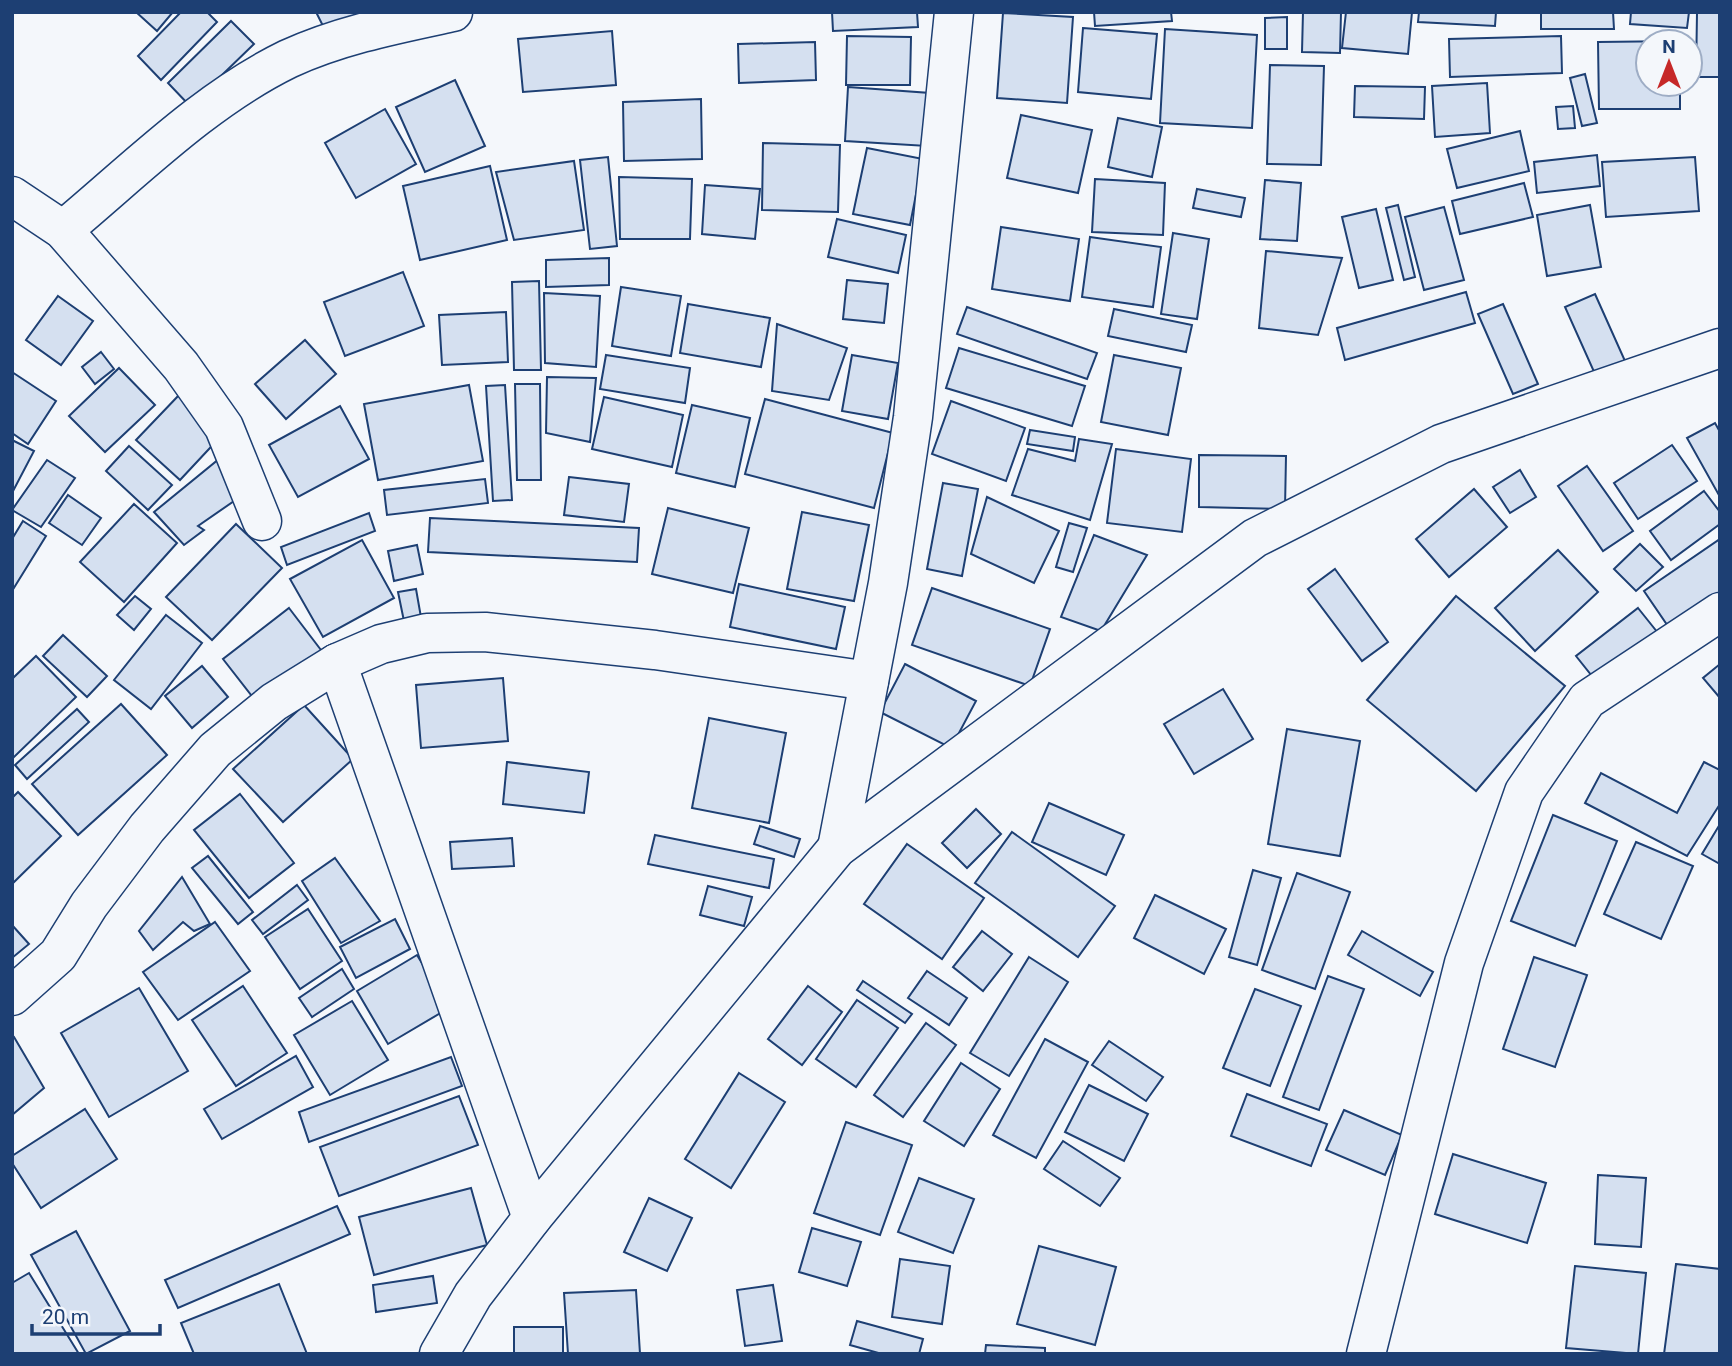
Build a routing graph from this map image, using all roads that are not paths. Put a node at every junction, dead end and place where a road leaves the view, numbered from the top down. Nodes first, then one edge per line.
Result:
1 (453, 12) edge
2 (954, 12) edge
3 (12, 196) edge
4 (63, 230) junction
5 (1720, 348) edge
6 (262, 521) dead end
7 (1720, 612) edge
8 (337, 663) junction
9 (869, 681) junction
10 (838, 848) junction
11 (12, 996) edge
12 (532, 1218) junction
13 (439, 1354) edge
14 (1366, 1354) edge

1 - 4 street
2 - 9 street
3 - 4 street
4 - 6 street
5 - 10 street
7 - 14 street
8 - 9 street
8 - 11 street
8 - 12 street
9 - 10 street
10 - 12 street
12 - 13 street

